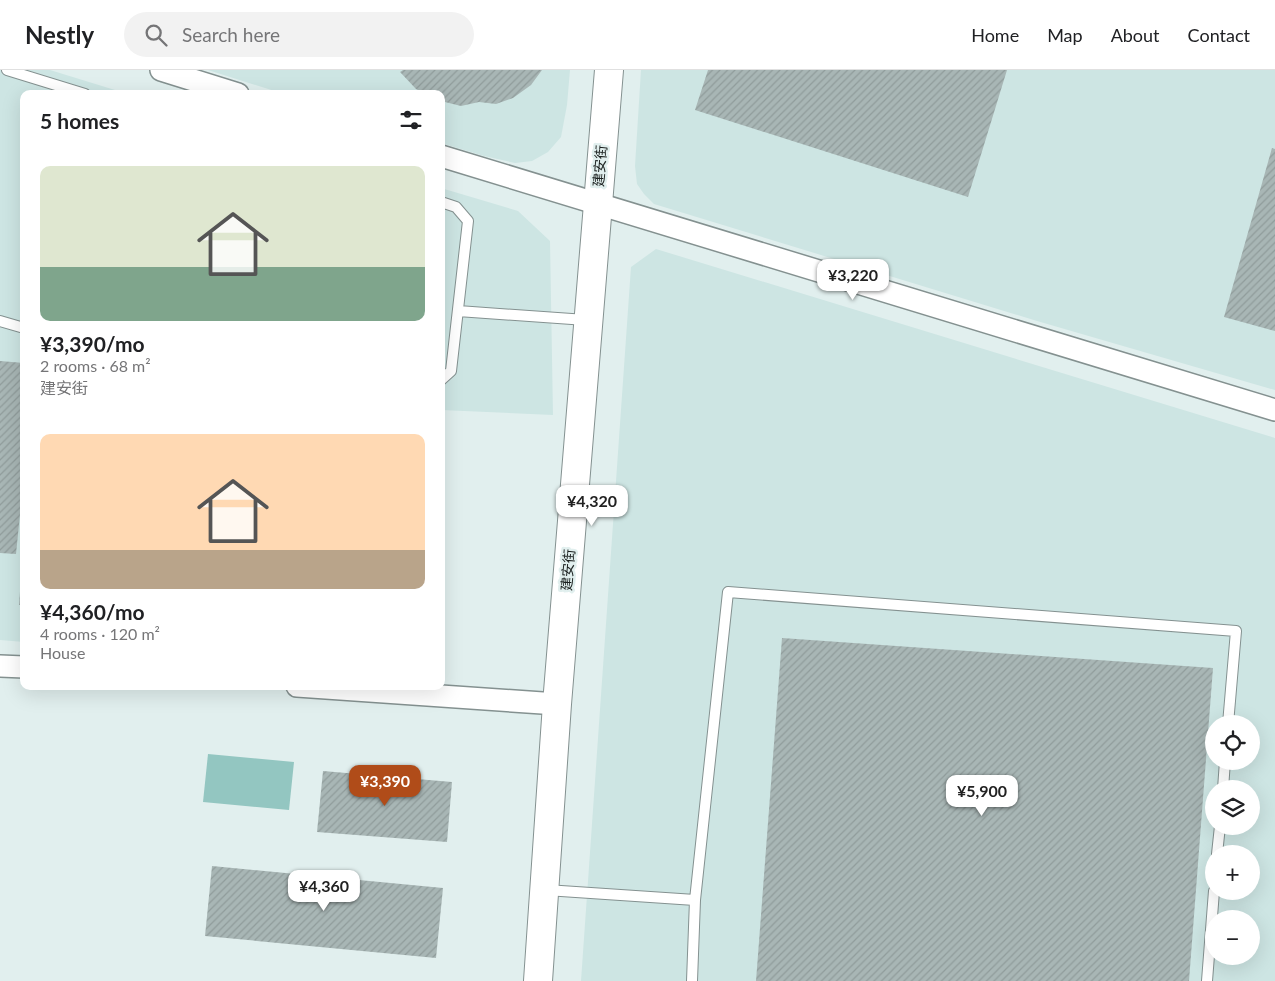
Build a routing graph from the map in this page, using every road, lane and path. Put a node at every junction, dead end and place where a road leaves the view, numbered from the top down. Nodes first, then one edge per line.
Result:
1 (7, 70) edge
2 (161, 70) edge
3 (608, 70) edge
4 (72, 90) edge
5 (225, 90) edge
6 (445, 157) edge
7 (445, 203) edge
8 (596, 204) junction
9 (458, 311) junction
10 (588, 320) junction
11 (0, 321) edge
12 (20, 327) edge
13 (445, 376) edge
14 (1275, 410) edge
15 (0, 666) edge
16 (20, 668) edge
17 (355, 690) edge
18 (557, 704) junction
19 (1229, 715) edge
20 (545, 890) junction
21 (695, 900) junction
22 (1213, 900) edge
23 (538, 981) edge
24 (692, 981) edge
25 (1207, 981) edge

1 - 4 lane
2 - 5 street
3 - 8 street, 建安街
6 - 8 street
7 - 9 lane
8 - 10 street, 建安街
8 - 14 street
9 - 10 lane
9 - 13 lane
10 - 18 street, 建安街
11 - 12 lane
15 - 16 street
17 - 18 street
18 - 20 street, 建安街
19 - 21 lane
20 - 21 lane
20 - 23 street, 建安街
21 - 24 lane
22 - 25 lane

